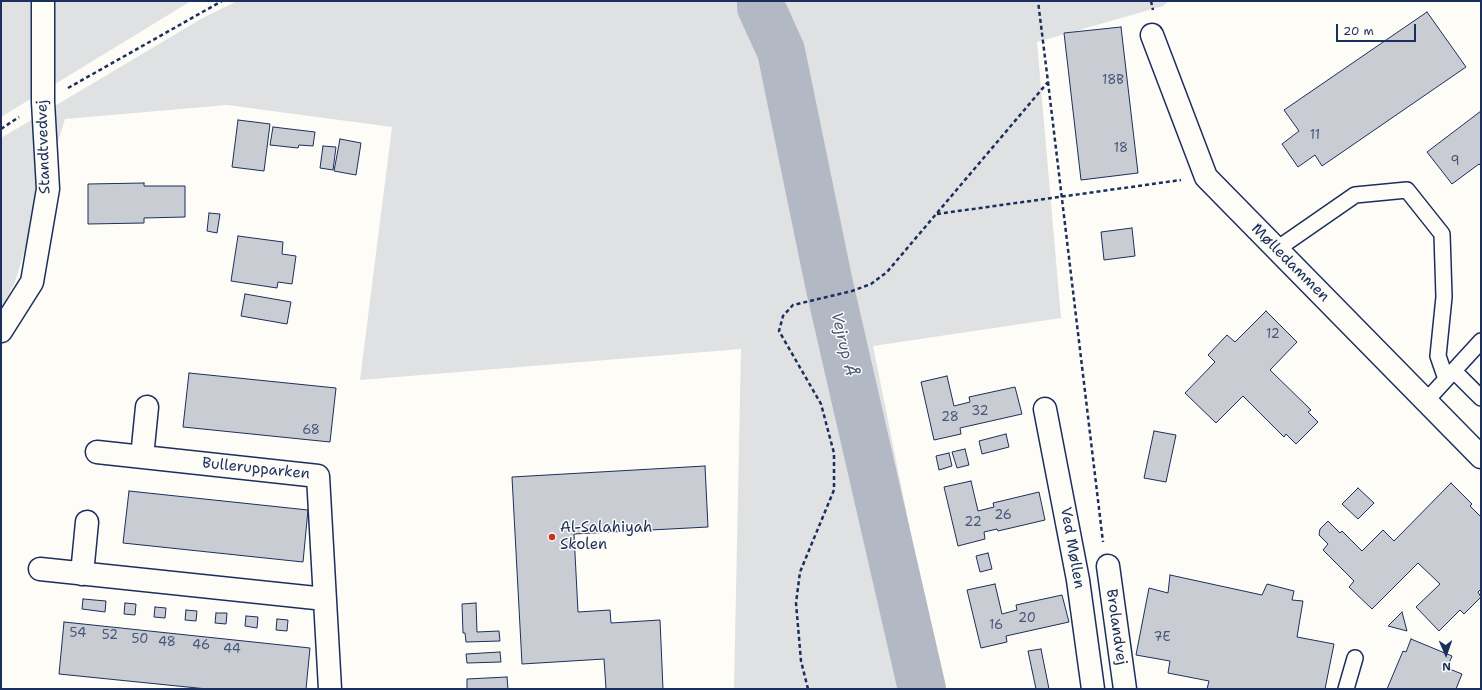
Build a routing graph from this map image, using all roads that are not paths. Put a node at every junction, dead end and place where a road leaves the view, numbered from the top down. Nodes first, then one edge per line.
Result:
1 (43, 1) edge
2 (1152, 35) dead end
3 (1277, 249) junction
4 (1, 331) edge
5 (1481, 341) edge
6 (1450, 375) junction
7 (1481, 398) edge
8 (1426, 401) junction
9 (147, 407) dead end
10 (1045, 409) dead end
11 (97, 452) dead end
12 (142, 457) junction
13 (1481, 457) edge
14 (88, 522) dead end
15 (1108, 566) road end
16 (40, 569) dead end
17 (82, 574) junction
18 (325, 599) junction
19 (1355, 658) dead end
20 (330, 689) edge
21 (1093, 689) edge
22 (1125, 689) edge
23 (1346, 689) edge

1 - 4 street, Standtvedvej
2 - 3 street, Mølledammen
3 - 6 lane
3 - 8 street, Mølledammen
5 - 6 lane
6 - 7 lane
6 - 8 lane
8 - 13 street, Mølledammen
9 - 12 street
10 - 21 street, Ved Møllen
11 - 12 street, Bullerupparken
12 - 18 street, Bullerupparken
14 - 17 street
15 - 22 street, Brolandvej
16 - 17 street
17 - 18 street
18 - 20 street, Bullerupparken
19 - 23 lane

